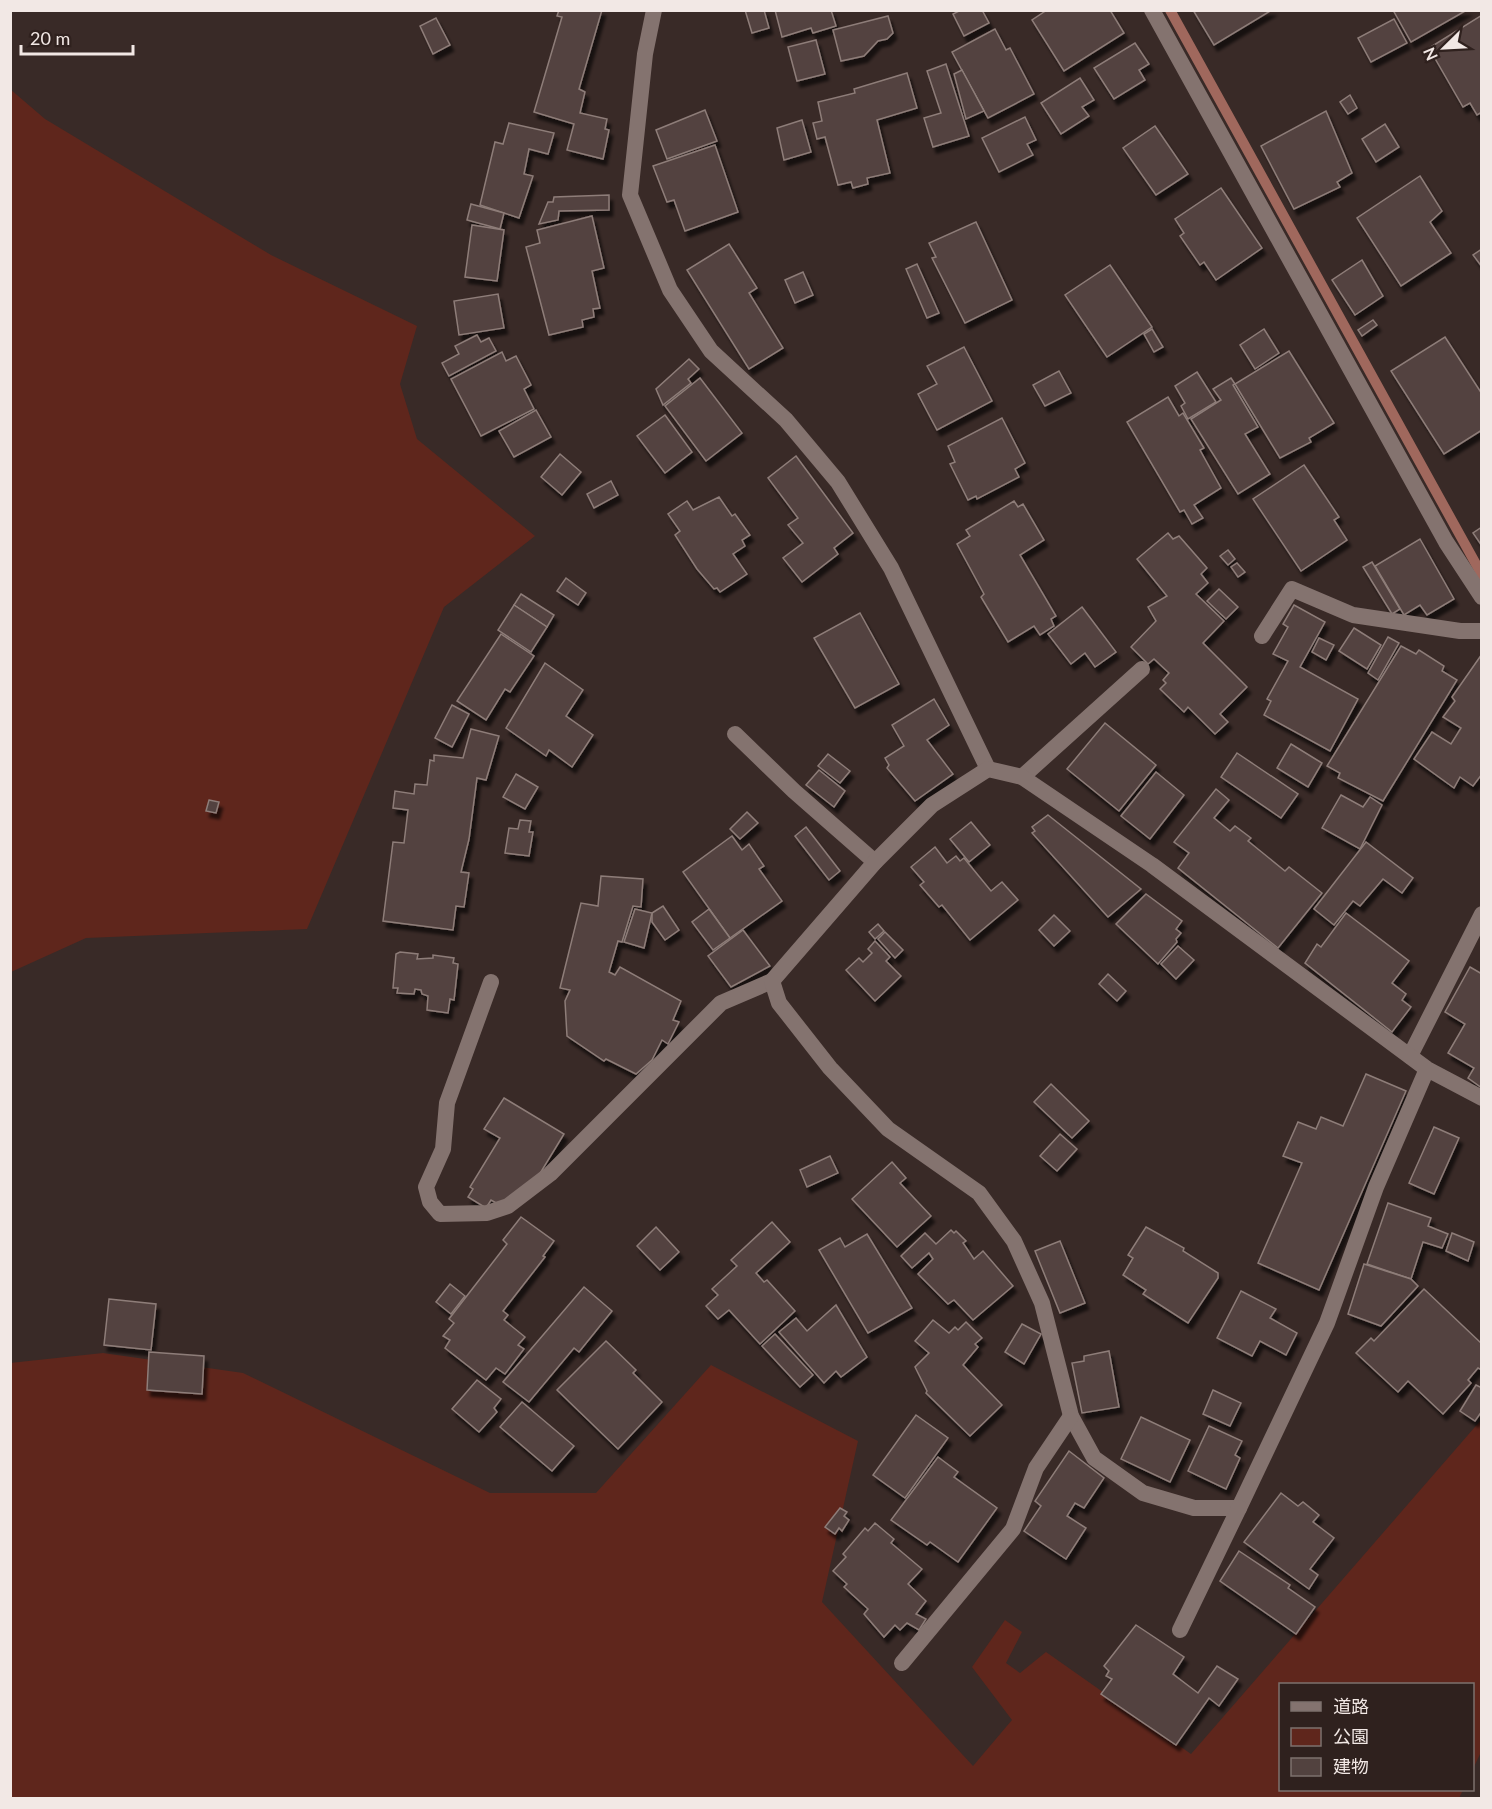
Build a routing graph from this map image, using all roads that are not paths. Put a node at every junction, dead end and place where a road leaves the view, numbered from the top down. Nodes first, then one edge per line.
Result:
1 (654, 10) edge
2 (1152, 10) edge
3 (1482, 597) edge
4 (1482, 631) edge
5 (1262, 636) dead end
6 (1142, 669) dead end
7 (735, 734) dead end
8 (988, 769) junction
9 (1022, 777) junction
10 (875, 862) junction
11 (1482, 914) edge
12 (772, 981) junction
13 (491, 982) dead end
14 (1410, 1056) junction
15 (1427, 1069) junction
16 (1482, 1098) edge
17 (1071, 1416) junction
18 (1239, 1508) junction
19 (1180, 1629) dead end
20 (902, 1663) dead end

1 - 8 street
2 - 3 street
4 - 5 street
6 - 9 street
7 - 10 street
8 - 9 street
8 - 10 street
9 - 14 street
10 - 12 street
11 - 14 street
12 - 13 street
12 - 17 street
14 - 15 street
15 - 16 street
15 - 18 street
17 - 18 street
17 - 20 street
18 - 19 street

